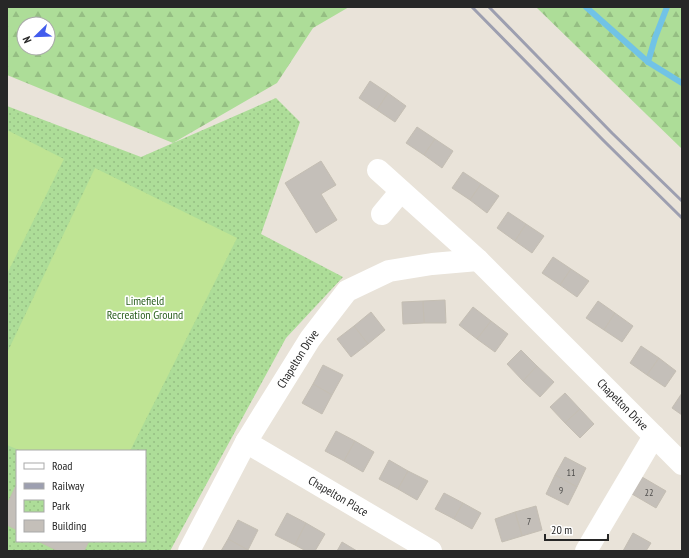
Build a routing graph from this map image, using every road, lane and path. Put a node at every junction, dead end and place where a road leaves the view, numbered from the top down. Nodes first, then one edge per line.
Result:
1 (378, 170) dead end
2 (401, 191) junction
3 (382, 214) dead end
4 (478, 260) junction
5 (654, 436) junction
6 (246, 442) junction
7 (682, 464) edge
8 (189, 551) edge
9 (431, 551) edge
10 (586, 551) edge

1 - 2 street, Chapelton Drive
2 - 3 street
2 - 4 street, Chapelton Drive
4 - 5 street, Chapelton Drive
4 - 6 street, Chapelton Drive
5 - 7 street, Chapelton Drive
5 - 10 street
6 - 8 street, Chapelton Drive
6 - 9 street, Chapelton Place

